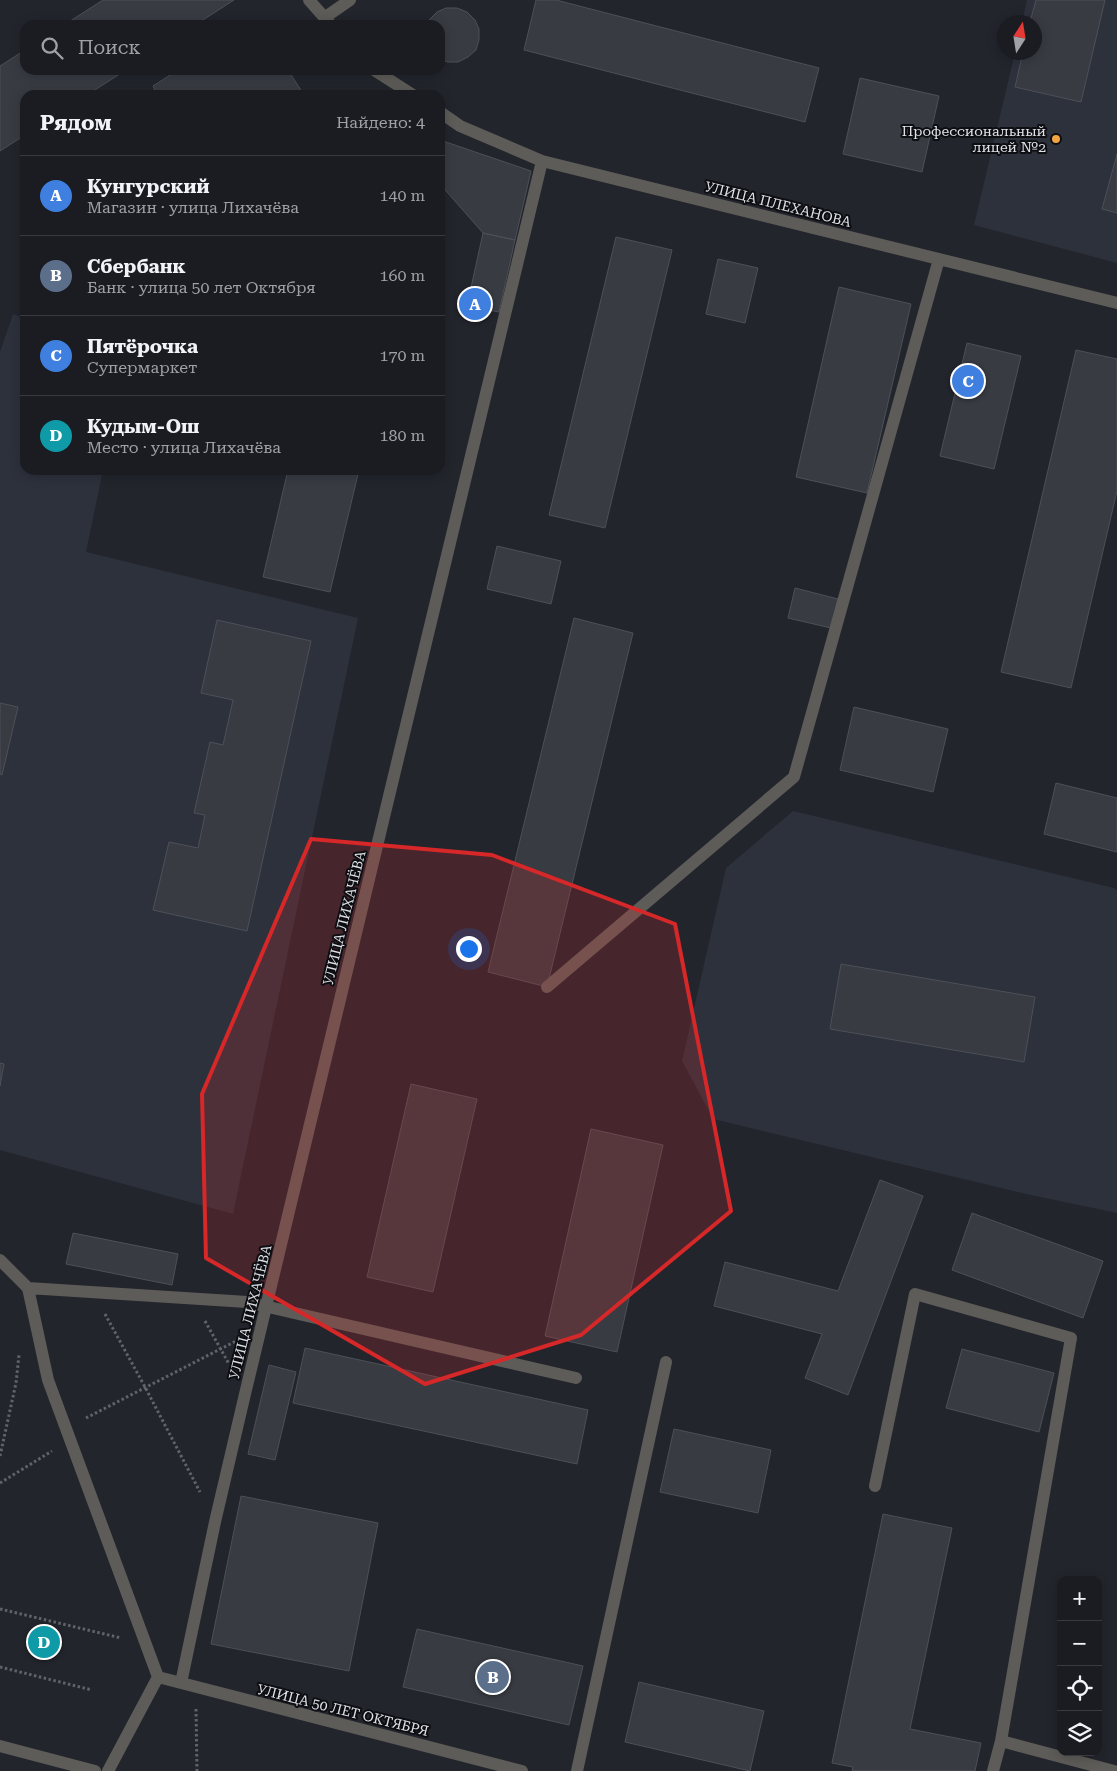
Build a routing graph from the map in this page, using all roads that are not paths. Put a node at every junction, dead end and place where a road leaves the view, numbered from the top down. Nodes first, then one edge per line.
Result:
1 (309, 0) edge
2 (350, 0) edge
3 (326, 20) edge
4 (330, 20) edge
5 (382, 75) edge
6 (405, 90) edge
7 (445, 116) edge
8 (542, 162) junction
9 (939, 259) junction
10 (1117, 303) edge
11 (547, 987) dead end
12 (0, 1260) edge
13 (28, 1288) junction
14 (266, 1307) junction
15 (666, 1362) dead end
16 (576, 1378) dead end
17 (875, 1486) dead end
18 (158, 1677) junction
19 (181, 1683) junction
20 (1001, 1741) junction
21 (0, 1746) edge
22 (95, 1771) edge
23 (108, 1771) edge
24 (522, 1771) edge
25 (576, 1771) edge
26 (993, 1771) edge
27 (1114, 1771) edge

1 - 3 street
2 - 4 street
5 - 6 street
7 - 8 street, УЛИЦА ПЛЕХАНОВА
8 - 9 street, УЛИЦА ПЛЕХАНОВА
8 - 14 street, УЛИЦА ЛИХАЧЁВА
9 - 10 street, УЛИЦА ПЛЕХАНОВА
9 - 11 street
12 - 13 street
13 - 14 street
13 - 18 street
14 - 16 street
14 - 19 street, УЛИЦА ЛИХАЧЁВА
15 - 25 street
17 - 20 street
18 - 19 street, УЛИЦА 50 ЛЕТ ОКТЯБРЯ
18 - 23 street
19 - 24 street, УЛИЦА 50 ЛЕТ ОКТЯБРЯ
20 - 26 street
20 - 27 street
21 - 22 street

